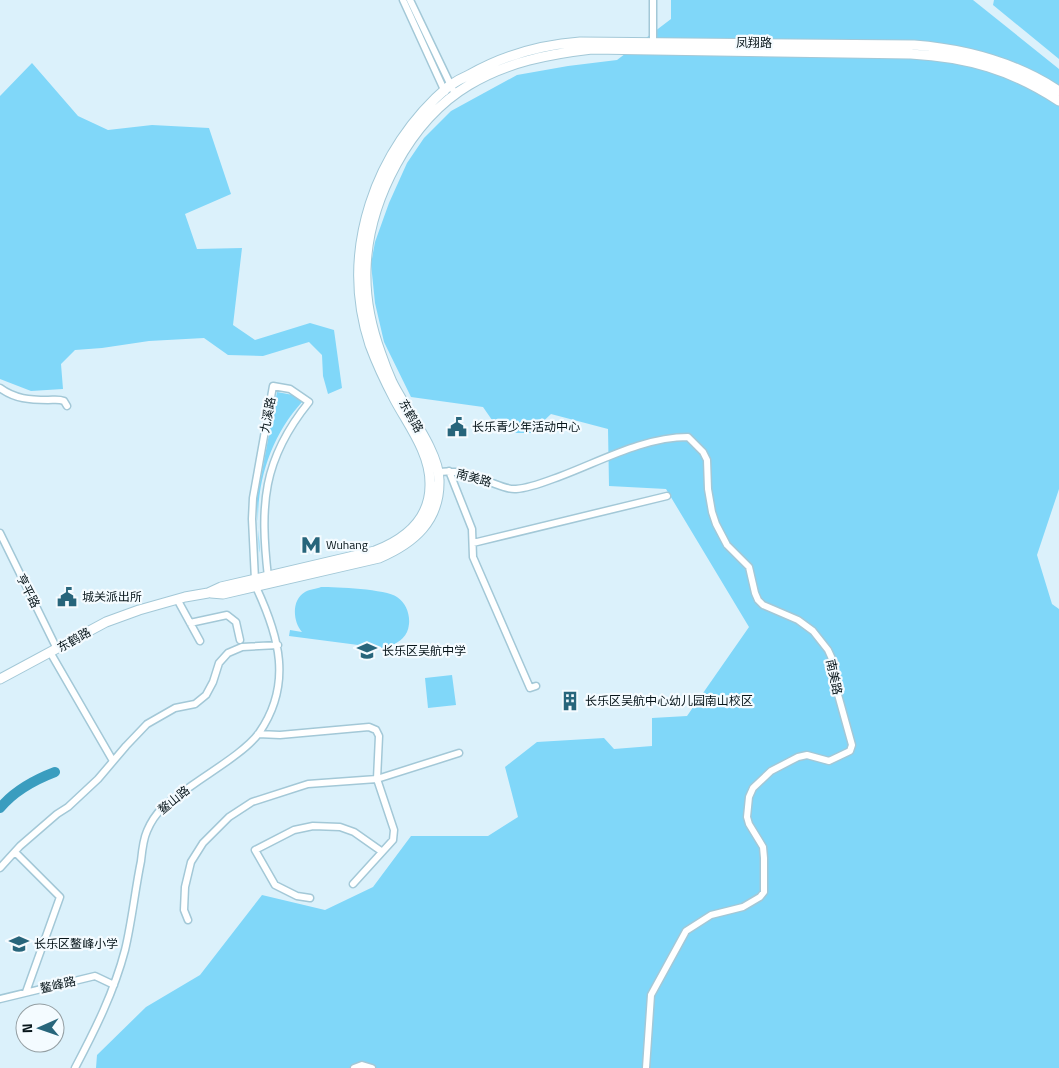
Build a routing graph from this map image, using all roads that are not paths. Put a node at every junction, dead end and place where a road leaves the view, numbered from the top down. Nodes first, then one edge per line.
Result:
1 (403, 0) edge
2 (410, 0) edge
3 (652, 0) edge
4 (653, 43) junction
5 (1059, 91) edge
6 (450, 92) junction
7 (1059, 101) edge
8 (0, 388) edge
9 (67, 406) dead end
10 (449, 471) junction
11 (439, 472) junction
12 (667, 496) dead end
13 (0, 533) edge
14 (473, 542) junction
15 (268, 576) junction
16 (256, 583) junction
17 (177, 599) junction
18 (190, 623) junction
19 (240, 640) dead end
20 (200, 641) dead end
21 (278, 645) junction
22 (54, 650) junction
23 (0, 679) edge
24 (536, 686) dead end
25 (258, 734) junction
26 (459, 753) dead end
27 (113, 761) junction
28 (377, 778) junction
29 (381, 851) junction
30 (15, 852) junction
31 (0, 868) edge
32 (353, 884) dead end
33 (310, 898) dead end
34 (188, 920) dead end
35 (114, 985) junction
36 (26, 992) junction
37 (0, 999) edge
38 (646, 1066) edge
39 (75, 1068) edge
40 (354, 1068) edge
41 (372, 1068) edge

1 - 6 street
2 - 6 street
3 - 4 street
4 - 5 main road, 凤翔路
4 - 6 main road, 凤翔路
6 - 7 main road, 凤翔路
6 - 11 main road, 东鹤路
6 - 15 main road, 东鹤路
8 - 9 street
10 - 11 street, 南美路
10 - 14 street
10 - 38 street, 南美路
11 - 16 main road, 东鹤路
12 - 14 street
13 - 22 street, 亨平路
14 - 24 street
15 - 16 main road, 东鹤路
15 - 16 street, 九溪路
16 - 17 main road, 东鹤路
16 - 21 street, 鳌山路
17 - 18 street
17 - 22 main road, 东鹤路
18 - 19 street
18 - 20 street
21 - 25 street, 鳌山路
21 - 27 street
22 - 23 main road, 东鹤路
22 - 27 street, 亨平路
25 - 28 street
25 - 35 street, 鳌山路
26 - 28 street
27 - 30 street
28 - 29 street
28 - 34 street
29 - 32 street
29 - 33 street
30 - 31 street
30 - 36 street
35 - 36 street, 鳌峰路
35 - 39 street, 鳌山路
36 - 37 street, 鳌峰路
40 - 41 street

